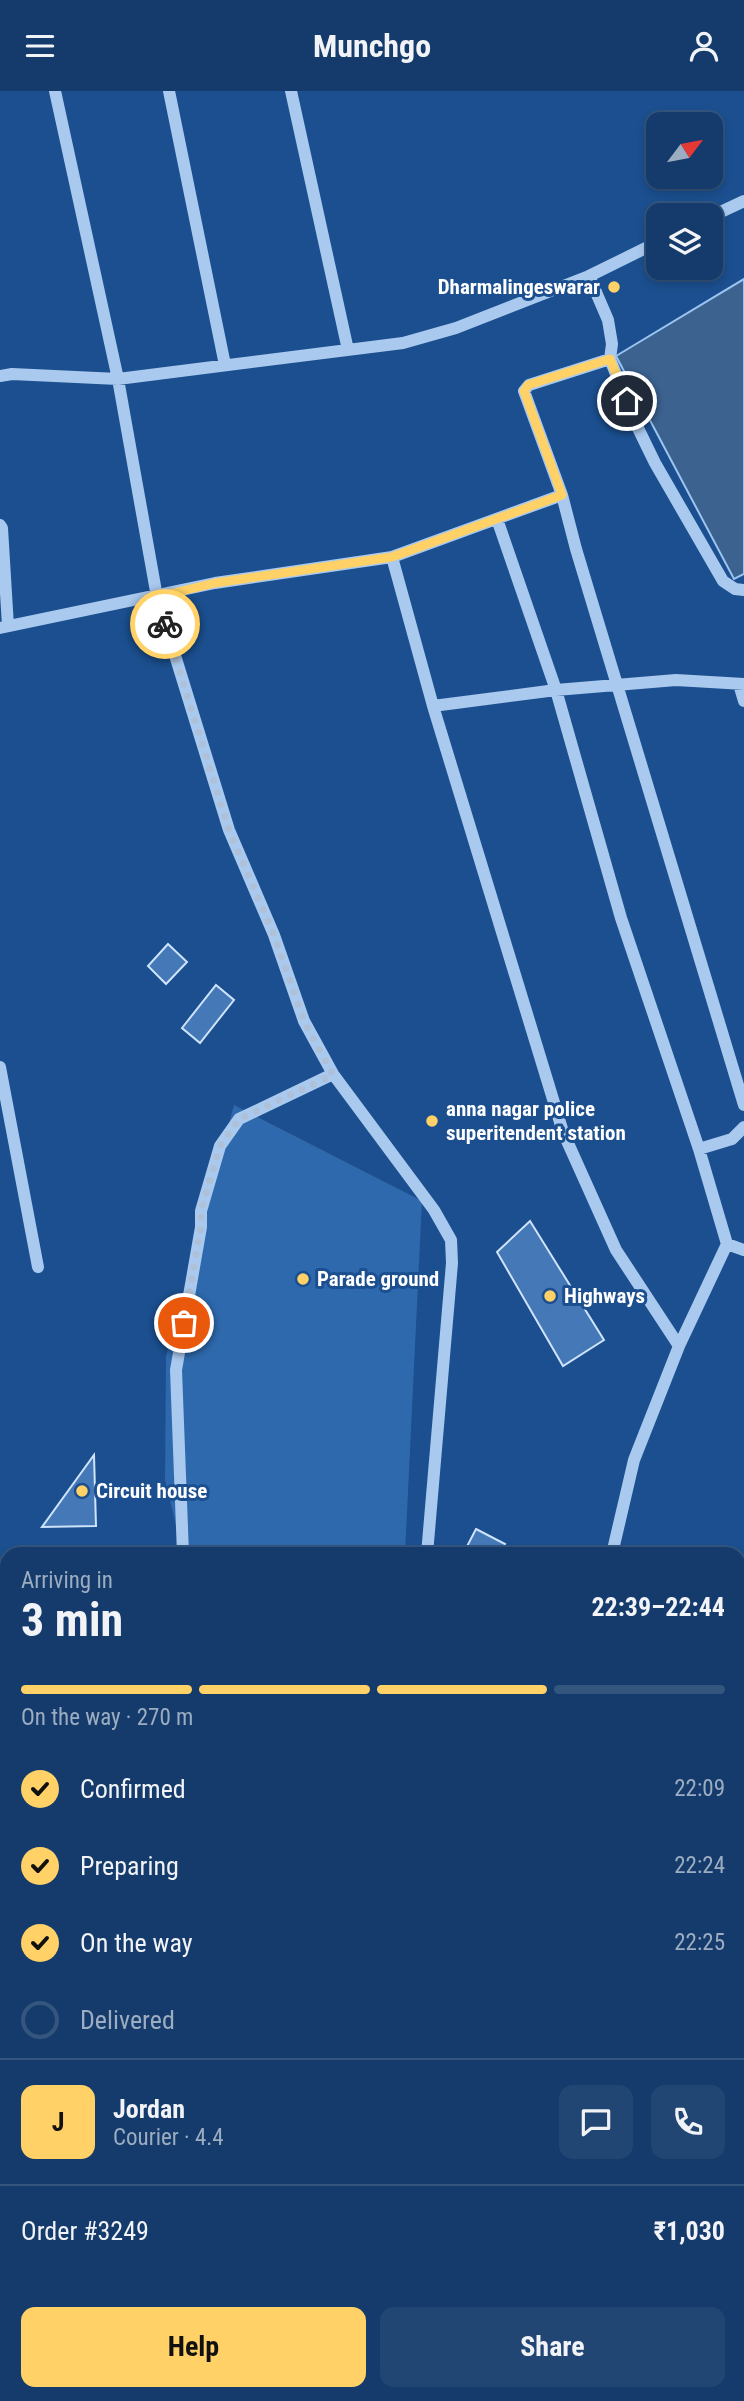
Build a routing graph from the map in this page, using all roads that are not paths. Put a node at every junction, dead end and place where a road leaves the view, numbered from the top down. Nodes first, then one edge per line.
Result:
1 (55, 91) edge
2 (169, 91) edge
3 (290, 91) edge
4 (744, 201) edge
5 (723, 211) edge
6 (646, 248) edge
7 (589, 276) junction
8 (348, 349) junction
9 (610, 359) junction
10 (225, 365) junction
11 (0, 376) edge
12 (118, 379) junction
13 (562, 495) junction
14 (497, 519) junction
15 (0, 524) edge
16 (392, 557) junction
17 (744, 590) edge
18 (157, 597) junction
19 (4, 627) edge
20 (617, 684) junction
21 (742, 684) edge
22 (556, 690) junction
23 (744, 701) edge
24 (433, 706) junction
25 (0, 1067) edge
26 (333, 1075) junction
27 (744, 1105) edge
28 (744, 1127) edge
29 (699, 1149) junction
30 (727, 1244) junction
31 (744, 1250) edge
32 (38, 1267) dead end
33 (679, 1346) junction
34 (183, 1547) edge
35 (428, 1547) edge
36 (614, 1547) edge

1 - 12 street
2 - 10 street
3 - 8 street
4 - 5 street
6 - 7 street
7 - 8 street
7 - 9 street
8 - 10 street
9 - 13 street
9 - 17 street
10 - 12 street
11 - 12 street
12 - 18 street
13 - 14 street
13 - 20 street
14 - 16 street
14 - 22 street
15 - 19 street
16 - 18 street
16 - 24 street
18 - 19 street
18 - 26 street
20 - 21 street
20 - 22 street
20 - 27 street
21 - 23 street
22 - 24 street
22 - 29 street
24 - 33 street
25 - 32 street
26 - 34 street
26 - 35 street
28 - 29 street
29 - 30 street
30 - 31 street
30 - 33 street
33 - 36 street

